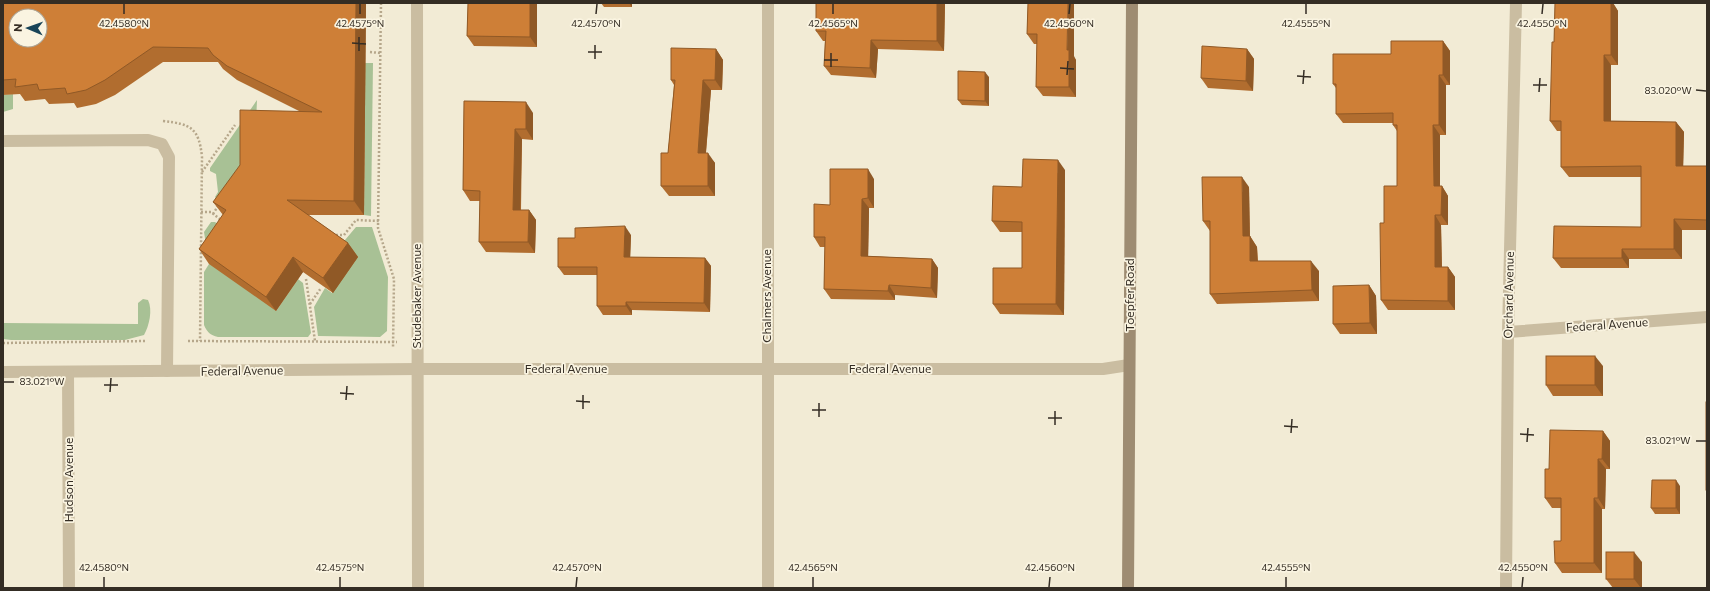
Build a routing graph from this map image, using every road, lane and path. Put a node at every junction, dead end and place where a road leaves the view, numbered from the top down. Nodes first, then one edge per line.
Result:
1 (381, 3) edge
2 (417, 3) edge
3 (768, 3) edge
4 (1132, 3) edge
5 (1516, 3) edge
6 (370, 52) dead end
7 (380, 52) junction
8 (235, 125) dead end
9 (3, 141) edge
10 (202, 173) dead end
11 (221, 201) edge
12 (201, 212) dead end
13 (213, 214) junction
14 (379, 221) junction
15 (225, 222) edge
16 (336, 235) edge
17 (306, 279) edge
18 (321, 288) edge
19 (310, 304) junction
20 (1707, 318) edge
21 (1508, 332) junction
22 (167, 341) junction
23 (315, 341) junction
24 (418, 341) junction
25 (3, 342) edge
26 (393, 342) junction
27 (1129, 365) junction
28 (393, 369) junction
29 (418, 369) junction
30 (767, 369) junction
31 (167, 371) junction
32 (3, 372) edge
33 (68, 372) junction
34 (69, 588) edge
35 (418, 588) edge
36 (768, 588) edge
37 (1128, 588) edge
38 (1506, 588) edge

1 - 7 path
2 - 24 street, Studebaker Avenue
3 - 30 street, Chalmers Avenue
4 - 27 street, Toepfer Road
5 - 21 street, Orchard Avenue
6 - 7 path
7 - 14 path
8 - 10 path
9 - 22 street
11 - 13 path
12 - 13 path
13 - 15 path
14 - 16 path
14 - 26 path
17 - 19 path
18 - 19 path
19 - 23 path
20 - 21 street, Federal Avenue
21 - 38 street, Orchard Avenue
22 - 23 path
22 - 25 path
22 - 31 street
23 - 26 path
24 - 26 path
24 - 29 street, Studebaker Avenue
26 - 28 path
27 - 30 street, Federal Avenue
27 - 37 street, Toepfer Road
28 - 29 street, Federal Avenue
28 - 31 street, Federal Avenue
29 - 30 street, Federal Avenue
29 - 35 street, Studebaker Avenue
30 - 36 street, Chalmers Avenue
31 - 33 street, Federal Avenue
32 - 33 street, Federal Avenue
33 - 34 street, Hudson Avenue

